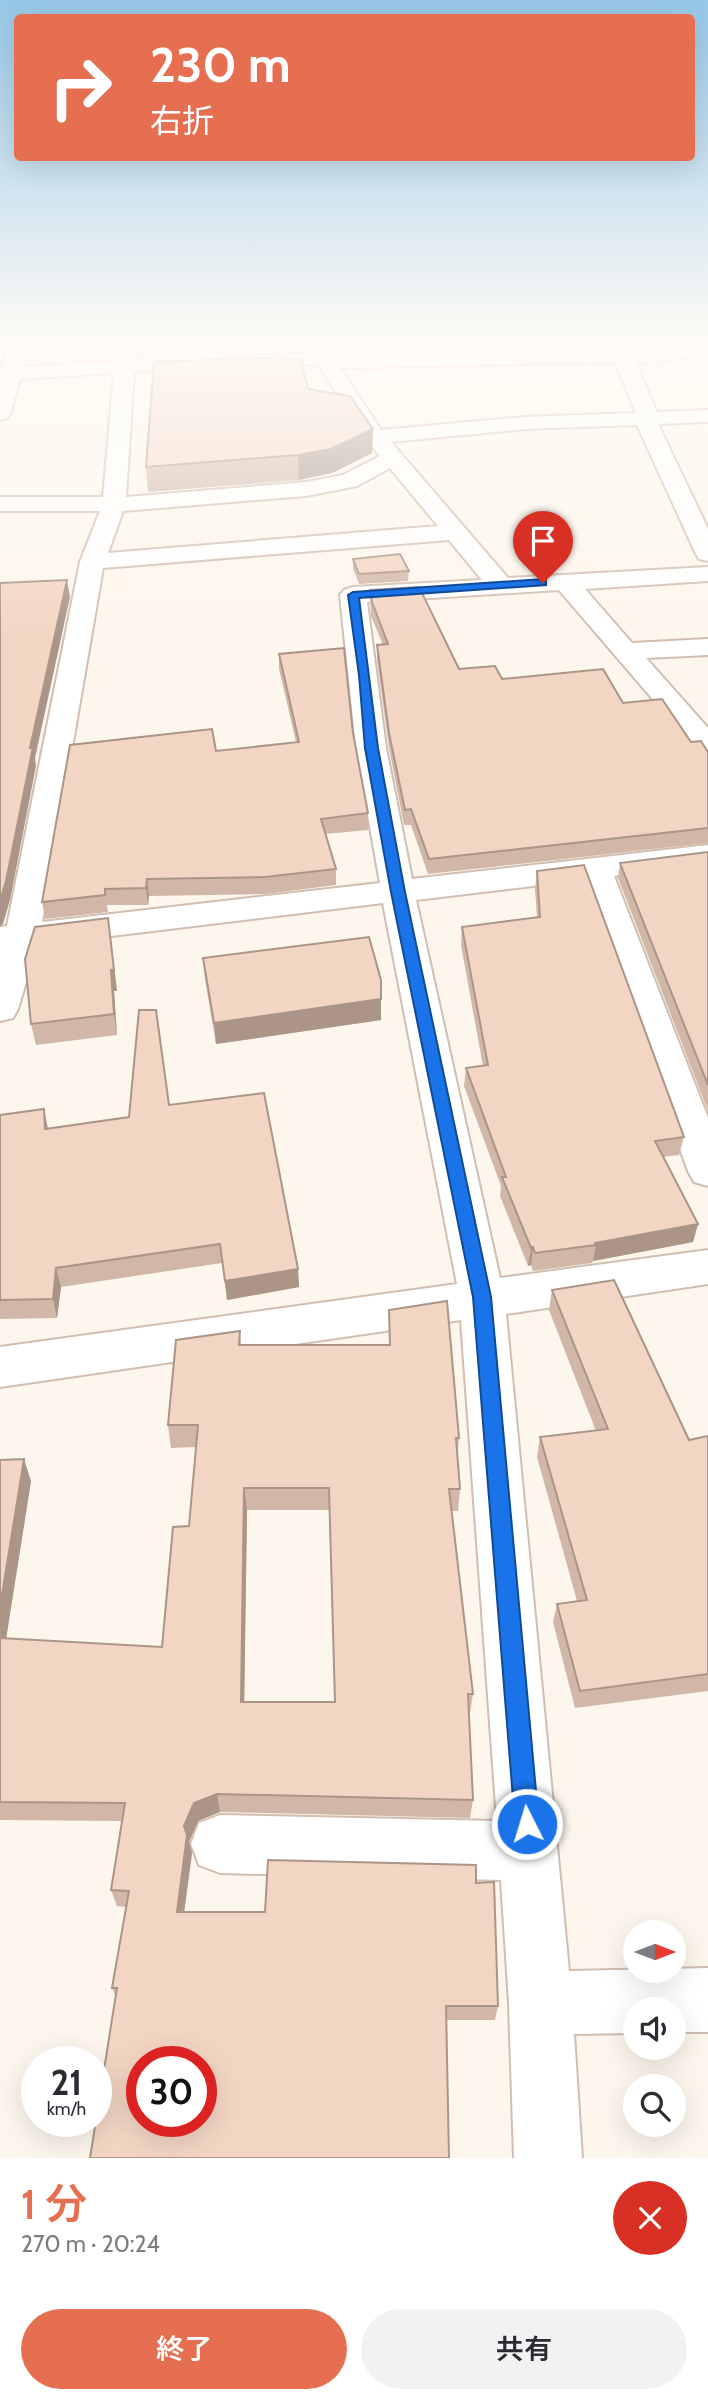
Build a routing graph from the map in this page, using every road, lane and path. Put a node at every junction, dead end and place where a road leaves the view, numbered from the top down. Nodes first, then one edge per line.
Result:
1 (375, 437) edge
2 (120, 438) edge
3 (654, 438) edge
4 (393, 458) junction
5 (0, 504) edge
6 (114, 504) junction
7 (455, 532) junction
8 (708, 554) edge
9 (708, 574) edge
10 (80, 579) junction
11 (564, 582) junction
12 (500, 585) junction
13 (708, 647) edge
14 (626, 651) junction
15 (708, 746) edge
16 (708, 855) edge
17 (595, 868) junction
18 (398, 892) junction
19 (11, 937) edge
20 (0, 1009) edge
21 (708, 1171) edge
22 (708, 1267) edge
23 (482, 1297) junction
24 (0, 1367) edge
25 (220, 1844) dead end
26 (529, 1851) junction
27 (708, 2000) edge
28 (541, 2003) junction
29 (548, 2158) edge

1 - 4 street
2 - 6 street
3 - 8 street
4 - 6 street
4 - 7 street
5 - 6 street
6 - 10 street
7 - 10 street
7 - 12 street
9 - 11 street
10 - 19 street
11 - 12 street
11 - 14 street
12 - 18 street
13 - 14 street
14 - 15 street
16 - 17 street
17 - 18 street
17 - 21 street
18 - 19 street
18 - 23 street
19 - 20 street
22 - 23 street
23 - 24 street
23 - 26 street
25 - 26 street
26 - 28 street
27 - 28 street
28 - 29 street

